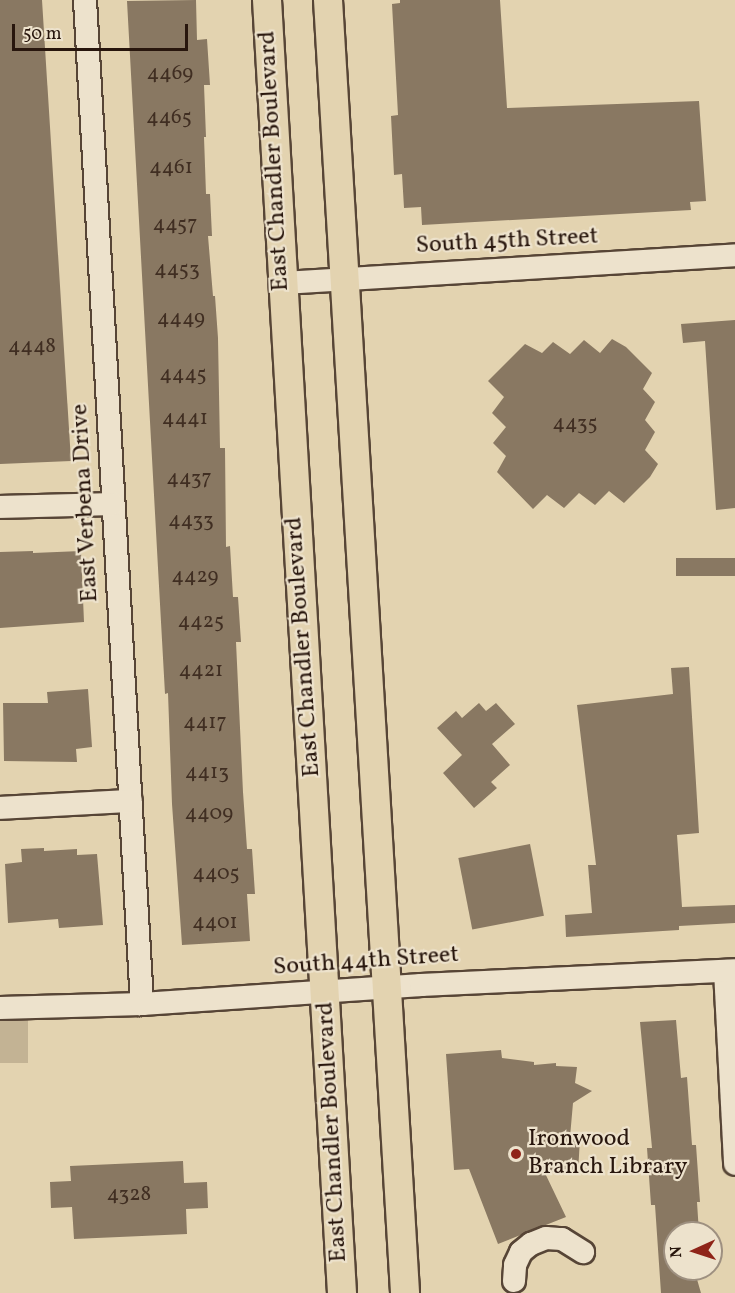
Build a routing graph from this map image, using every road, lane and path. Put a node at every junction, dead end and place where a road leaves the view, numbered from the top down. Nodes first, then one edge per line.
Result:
1 (85, 0) edge
2 (267, 0) edge
3 (328, 0) edge
4 (735, 255) edge
5 (344, 279) junction
6 (282, 283) junction
7 (113, 504) junction
8 (0, 507) edge
9 (131, 801) junction
10 (0, 808) edge
11 (730, 970) edge
12 (388, 987) junction
13 (324, 991) junction
14 (142, 1004) junction
15 (0, 1008) edge
16 (735, 1164) edge
17 (583, 1252) dead end
18 (514, 1281) dead end
19 (342, 1293) edge
20 (405, 1293) edge

1 - 7 street, East Verbena Drive
2 - 6 main road, East Chandler Boulevard
3 - 5 main road
4 - 5 street, South 45th Street
5 - 6 street, South 45th Street
5 - 12 main road
6 - 13 main road, East Chandler Boulevard
7 - 8 street
7 - 9 street, East Verbena Drive
9 - 10 street
9 - 14 street, East Verbena Drive
11 - 12 street, South 44th Street
11 - 16 street
12 - 13 street, South 44th Street
12 - 20 main road
13 - 14 street, South 44th Street
13 - 19 main road, East Chandler Boulevard
14 - 15 street, South 44th Street
17 - 18 street

